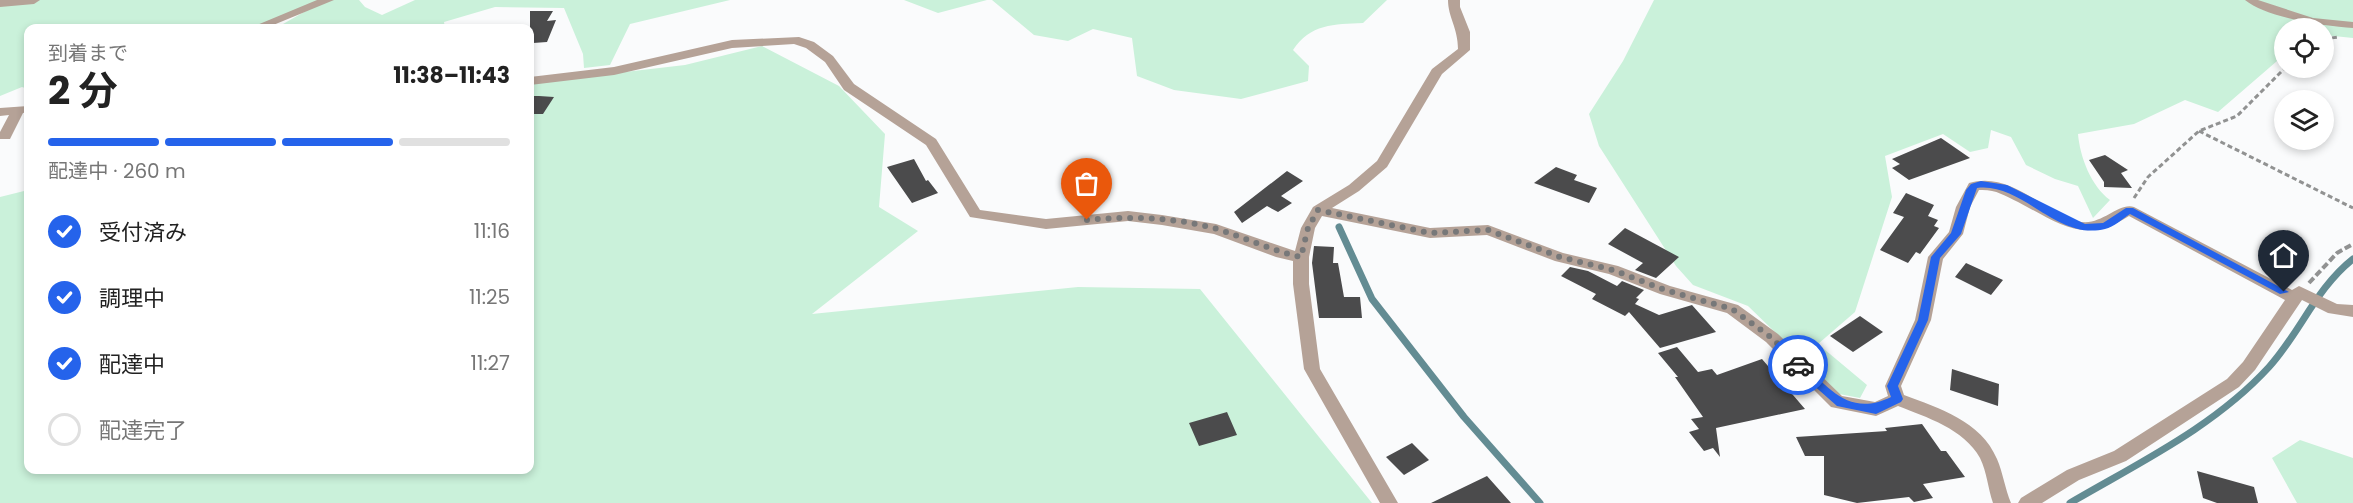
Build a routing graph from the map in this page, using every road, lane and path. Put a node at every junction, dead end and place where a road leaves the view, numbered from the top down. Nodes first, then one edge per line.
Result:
1 (34, 0) edge
2 (327, 0) edge
3 (1454, 0) edge
4 (2250, 0) edge
5 (0, 3) edge
6 (266, 24) edge
7 (2353, 25) edge
8 (2275, 78) edge
9 (534, 81) edge
10 (23, 110) edge
11 (0, 112) edge
12 (2199, 131) junction
13 (5, 136) dead end
14 (2353, 208) edge
15 (1318, 210) junction
16 (2129, 210) junction
17 (2353, 244) edge
18 (1301, 257) junction
19 (2301, 295) junction
20 (2353, 312) edge
21 (1897, 399) junction
22 (1389, 503) edge
23 (2002, 503) edge
24 (2027, 503) edge

1 - 5 street
2 - 6 street
3 - 15 street
4 - 7 lane
8 - 12 path
9 - 18 street
10 - 11 street
10 - 13 street
12 - 14 path
12 - 16 path
15 - 18 street
15 - 21 street
16 - 19 street
16 - 21 street
17 - 19 path
18 - 22 street
19 - 20 street
19 - 24 street
21 - 23 street

